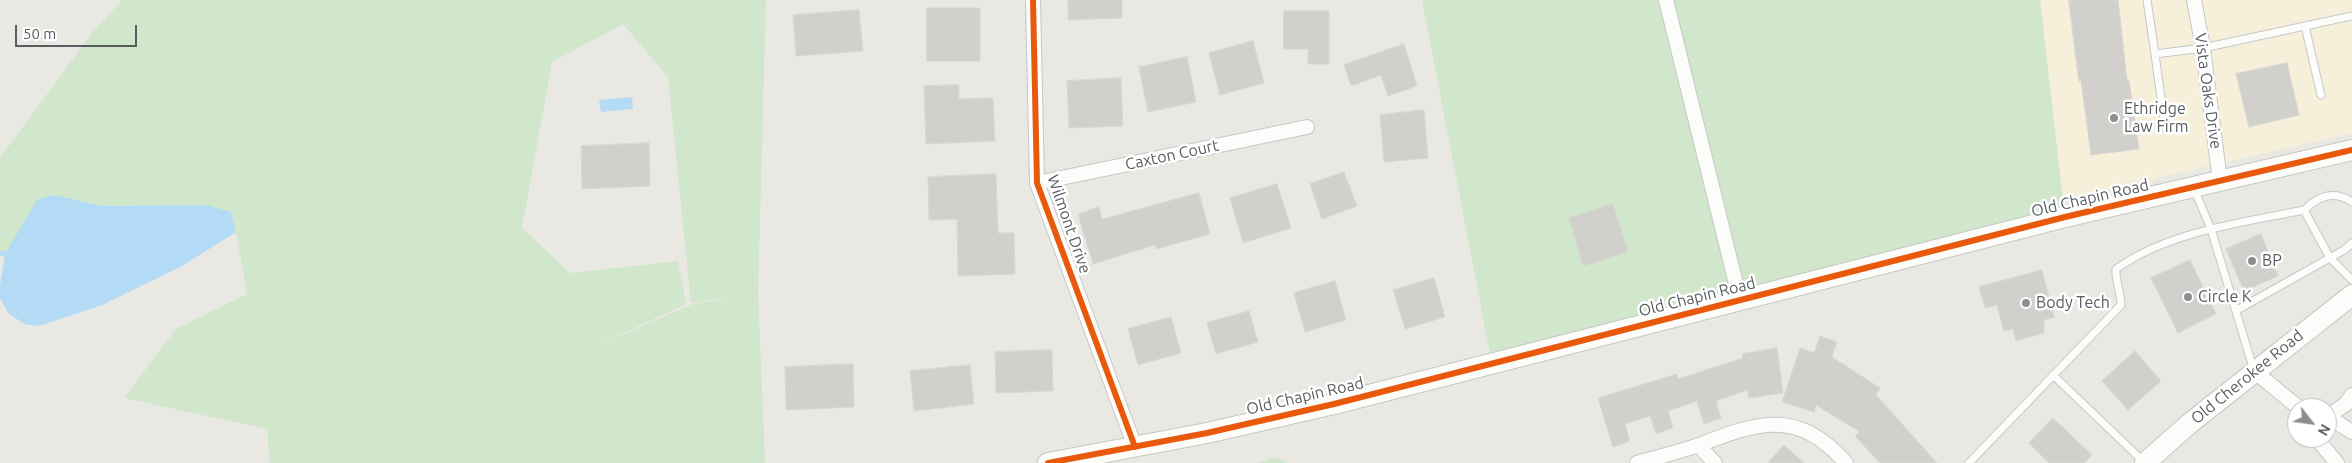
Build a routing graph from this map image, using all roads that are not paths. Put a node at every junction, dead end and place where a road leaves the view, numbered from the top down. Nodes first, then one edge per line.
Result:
1 (1033, 0) edge
2 (1666, 0) edge
3 (2147, 0) edge
4 (2194, 0) edge
5 (2352, 16) edge
6 (2306, 26) junction
7 (2203, 48) junction
8 (2155, 54) junction
9 (2321, 95) dead end
10 (1306, 127) dead end
11 (2165, 127) dead end
12 (2352, 150) edge
13 (2220, 181) junction
14 (1037, 183) junction
15 (2194, 187) junction
16 (2352, 202) edge
17 (2304, 210) junction
18 (2211, 230) junction
19 (2352, 243) edge
20 (2330, 258) junction
21 (2352, 280) edge
22 (2352, 295) edge
23 (1740, 300) junction
24 (2237, 310) junction
25 (2254, 371) junction
26 (2053, 375) junction
27 (2352, 396) edge
28 (2288, 398) edge
29 (2337, 410) edge
30 (2337, 422) edge
31 (2352, 432) edge
32 (1698, 445) junction
33 (1135, 447) junction
34 (2324, 448) edge
35 (1048, 463) edge
36 (1636, 463) edge
37 (1715, 463) edge
38 (1846, 463) edge
39 (1969, 463) edge
40 (2145, 463) edge
41 (2336, 463) edge

1 - 14 street, Wilmont Drive
2 - 23 street
3 - 8 lane
4 - 7 street, Vista Oaks Drive
5 - 6 lane
6 - 7 lane
6 - 9 lane
7 - 8 lane
7 - 13 street, Vista Oaks Drive
8 - 11 lane
10 - 14 street, Caxton Court
12 - 13 street, Old Chapin Road
13 - 15 street, Old Chapin Road
14 - 33 street, Wilmont Drive
15 - 18 lane
15 - 23 street, Old Chapin Road
16 - 17 lane
17 - 18 lane
17 - 20 lane
18 - 24 lane
18 - 26 lane
19 - 20 lane
20 - 21 lane
20 - 24 lane
22 - 25 street, Old Cherokee Road
23 - 33 street, Old Chapin Road
24 - 25 lane
25 - 28 street
25 - 40 street, Old Cherokee Road
26 - 39 lane
26 - 40 lane
27 - 29 street
30 - 31 street
32 - 36 street
32 - 37 street
32 - 38 street
33 - 35 street, Old Chapin Road
34 - 41 street

